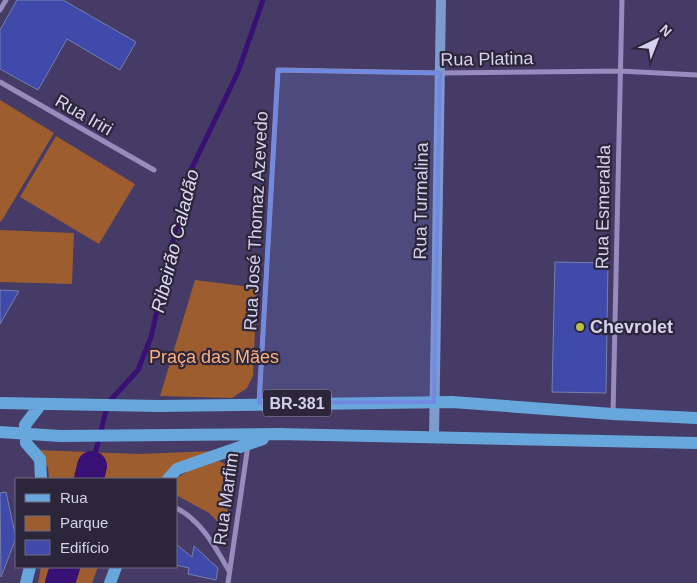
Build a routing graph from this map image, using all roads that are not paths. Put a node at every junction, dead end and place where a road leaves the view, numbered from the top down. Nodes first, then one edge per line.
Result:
1 (6, 0) edge
2 (441, 0) edge
3 (622, 0) edge
4 (0, 10) edge
5 (278, 70) joint
6 (620, 71) junction
7 (440, 73) junction
8 (697, 75) edge
9 (0, 82) edge
10 (154, 170) dead end
11 (434, 402) junction
12 (0, 403) edge
13 (259, 403) junction
14 (40, 404) junction
15 (613, 414) junction
16 (697, 418) edge
17 (0, 433) edge
18 (278, 434) junction
19 (225, 436) junction
20 (434, 438) junction
21 (26, 439) junction
22 (248, 443) junction
23 (697, 443) edge
24 (41, 478) edge
25 (169, 478) edge
26 (178, 509) edge
27 (30, 568) edge
28 (116, 568) edge
29 (230, 571) junction
30 (26, 583) edge
31 (110, 583) edge
32 (228, 583) edge

1 - 4 street
2 - 7 main road, Rua Turmalina
3 - 6 street, Rua Esmeralda
5 - 7 street, Rua Platina
5 - 13 street, Rua José Thomaz Azevedo
6 - 7 street, Rua Platina
6 - 8 street, Rua Platina
6 - 15 street, Rua Esmeralda
7 - 11 main road, Rua Turmalina
9 - 10 street, Rua Iriri
11 - 13 main road, BR-381
11 - 15 main road, BR-381
11 - 20 main road, Rua Turmalina
12 - 14 main road
13 - 14 main road, BR-381
14 - 21 main road
15 - 16 main road, BR-381
17 - 21 main road
18 - 19 main road, BR-381
18 - 20 main road, BR-381
18 - 22 main road
19 - 21 main road, BR-381
19 - 22 street, Rua Marfim
20 - 23 main road, BR-381
21 - 24 main road
22 - 25 main road
22 - 29 street, Rua Marfim
26 - 29 street
27 - 30 main road
28 - 31 main road
29 - 32 street, Rua Marfim

